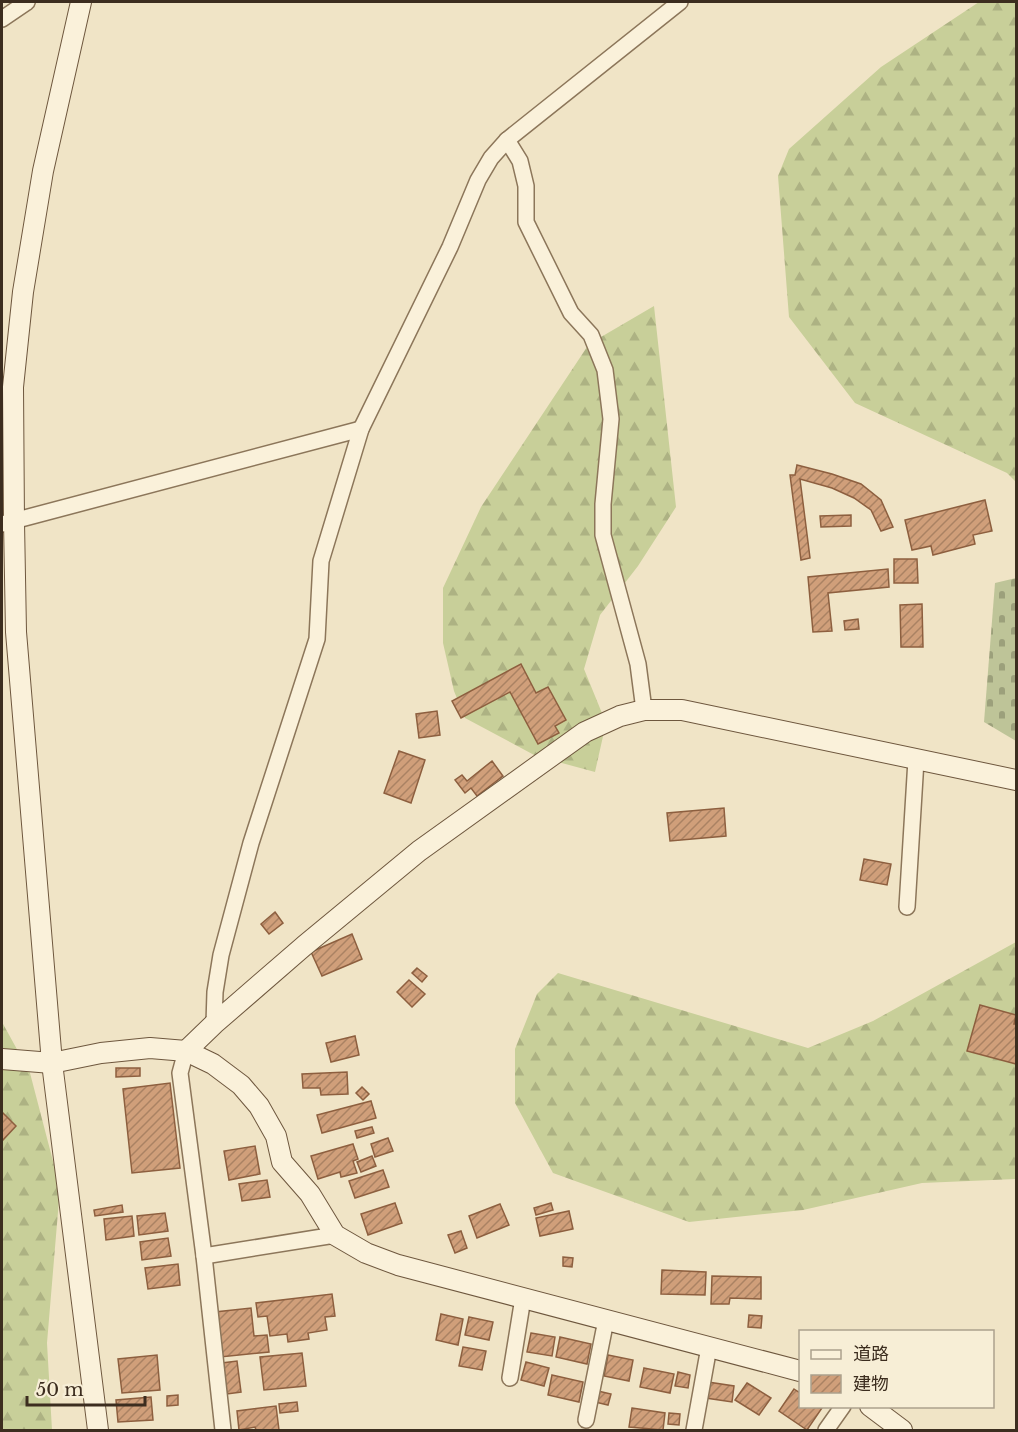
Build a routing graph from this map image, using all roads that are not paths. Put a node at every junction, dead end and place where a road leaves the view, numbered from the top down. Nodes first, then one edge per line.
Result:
1 (27, 2) edge
2 (81, 2) edge
3 (680, 2) edge
4 (2, 19) edge
5 (507, 140) junction
6 (361, 429) junction
7 (8, 523) edge
8 (644, 710) junction
9 (916, 760) junction
10 (1017, 780) edge
11 (907, 907) dead end
12 (214, 1024) junction
13 (186, 1051) junction
14 (2, 1059) edge
15 (52, 1063) junction
16 (335, 1235) junction
17 (204, 1256) junction
18 (524, 1298) junction
19 (606, 1320) junction
20 (709, 1347) junction
21 (799, 1370) edge
22 (510, 1378) dead end
23 (842, 1408) edge
24 (871, 1408) edge
25 (586, 1420) dead end
26 (898, 1430) edge
27 (98, 1431) edge
28 (223, 1431) edge
29 (694, 1431) edge
30 (826, 1431) edge

1 - 4 street
2 - 7 street
3 - 5 street
5 - 6 street
5 - 8 street
6 - 7 street
6 - 12 street
7 - 15 street
8 - 9 street
8 - 12 street
9 - 10 street
9 - 11 street
12 - 13 street
13 - 15 street
13 - 16 street
13 - 17 street
14 - 15 street
15 - 27 street
16 - 17 street
16 - 18 street
17 - 28 street
18 - 19 street
18 - 22 street
19 - 20 street
19 - 25 street
20 - 21 street
20 - 29 street
23 - 30 street
24 - 26 street

